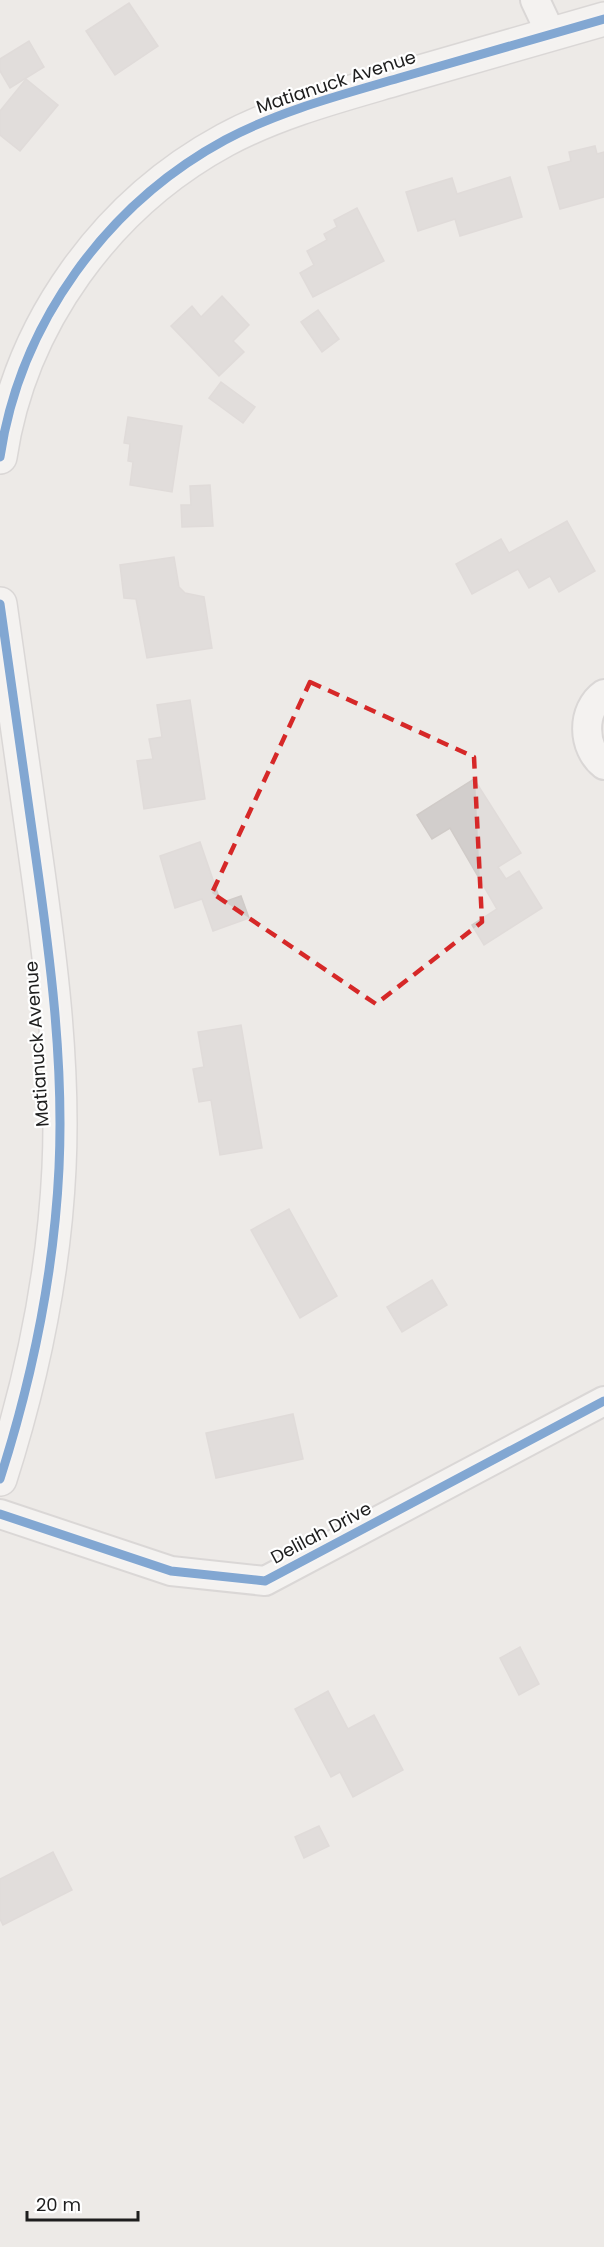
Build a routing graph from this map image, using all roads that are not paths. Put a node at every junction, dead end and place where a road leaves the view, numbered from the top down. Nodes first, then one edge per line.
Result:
1 (535, 0) edge
2 (604, 20) edge
3 (551, 34) junction
4 (0, 457) edge
5 (0, 604) edge
6 (604, 694) edge
7 (604, 765) edge
8 (604, 1401) edge
9 (0, 1479) edge
10 (0, 1514) edge

1 - 3 street
2 - 3 street, Matianuck Avenue
3 - 4 street, Matianuck Avenue
5 - 9 street, Matianuck Avenue
6 - 7 street
8 - 10 street, Delilah Drive

